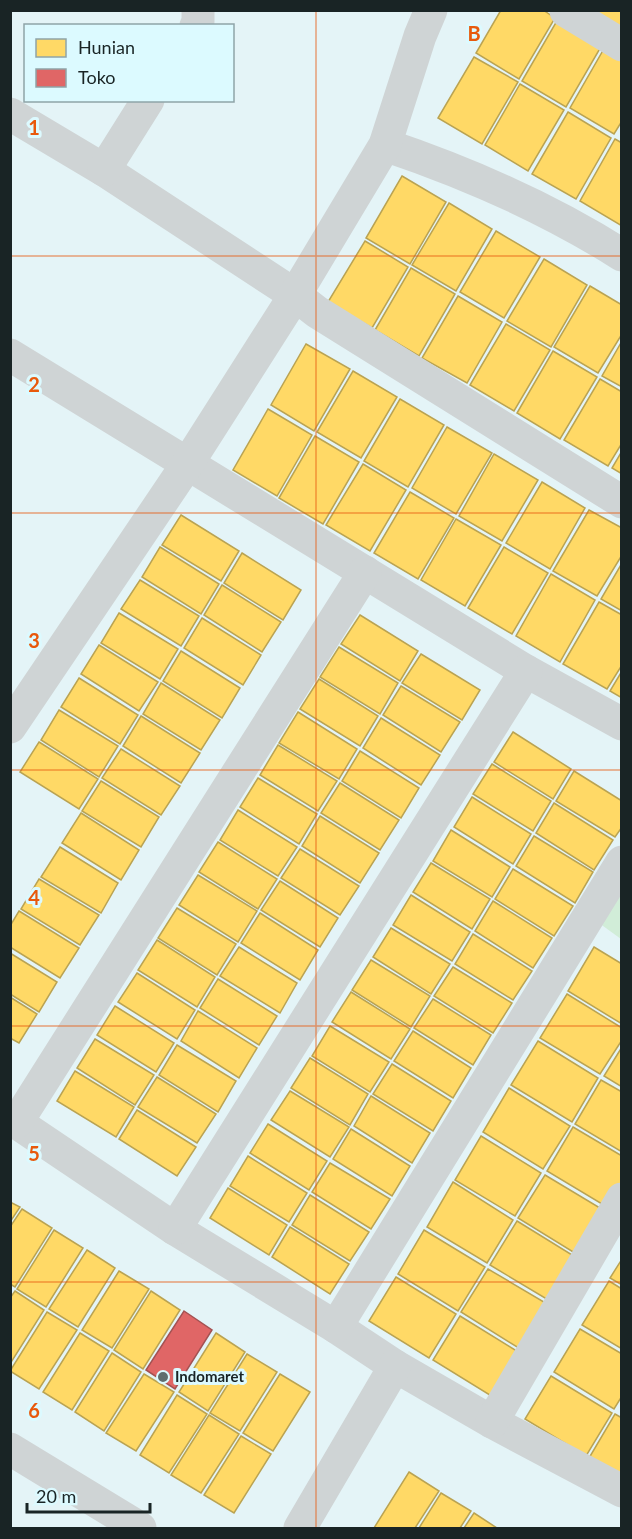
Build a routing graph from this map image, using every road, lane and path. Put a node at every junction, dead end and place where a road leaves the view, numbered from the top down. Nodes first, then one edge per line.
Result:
1 (431, 10) edge
2 (566, 11) edge
3 (621, 45) edge
4 (147, 102) edge
5 (10, 114) edge
6 (385, 145) junction
7 (104, 170) junction
8 (621, 255) edge
9 (295, 295) junction
10 (10, 355) edge
11 (188, 463) junction
12 (621, 502) edge
13 (365, 572) junction
14 (526, 671) junction
15 (621, 724) edge
16 (10, 728) edge
17 (621, 862) edge
18 (14, 1120) edge
19 (621, 1199) edge
20 (174, 1229) junction
21 (336, 1327) junction
22 (396, 1366) junction
23 (492, 1422) junction
24 (10, 1449) edge
25 (621, 1491) edge
26 (140, 1528) edge
27 (300, 1528) edge

1 - 6 street
2 - 3 street
4 - 7 street
5 - 7 street
6 - 8 street
6 - 9 street
7 - 9 street
9 - 11 street
9 - 12 street
10 - 11 street
11 - 13 street
11 - 16 street
13 - 14 street
13 - 18 street
14 - 15 street
14 - 20 street
17 - 21 street
18 - 20 street
19 - 23 street
20 - 21 street
21 - 22 street
22 - 23 street
22 - 27 street
23 - 25 street
24 - 26 street

